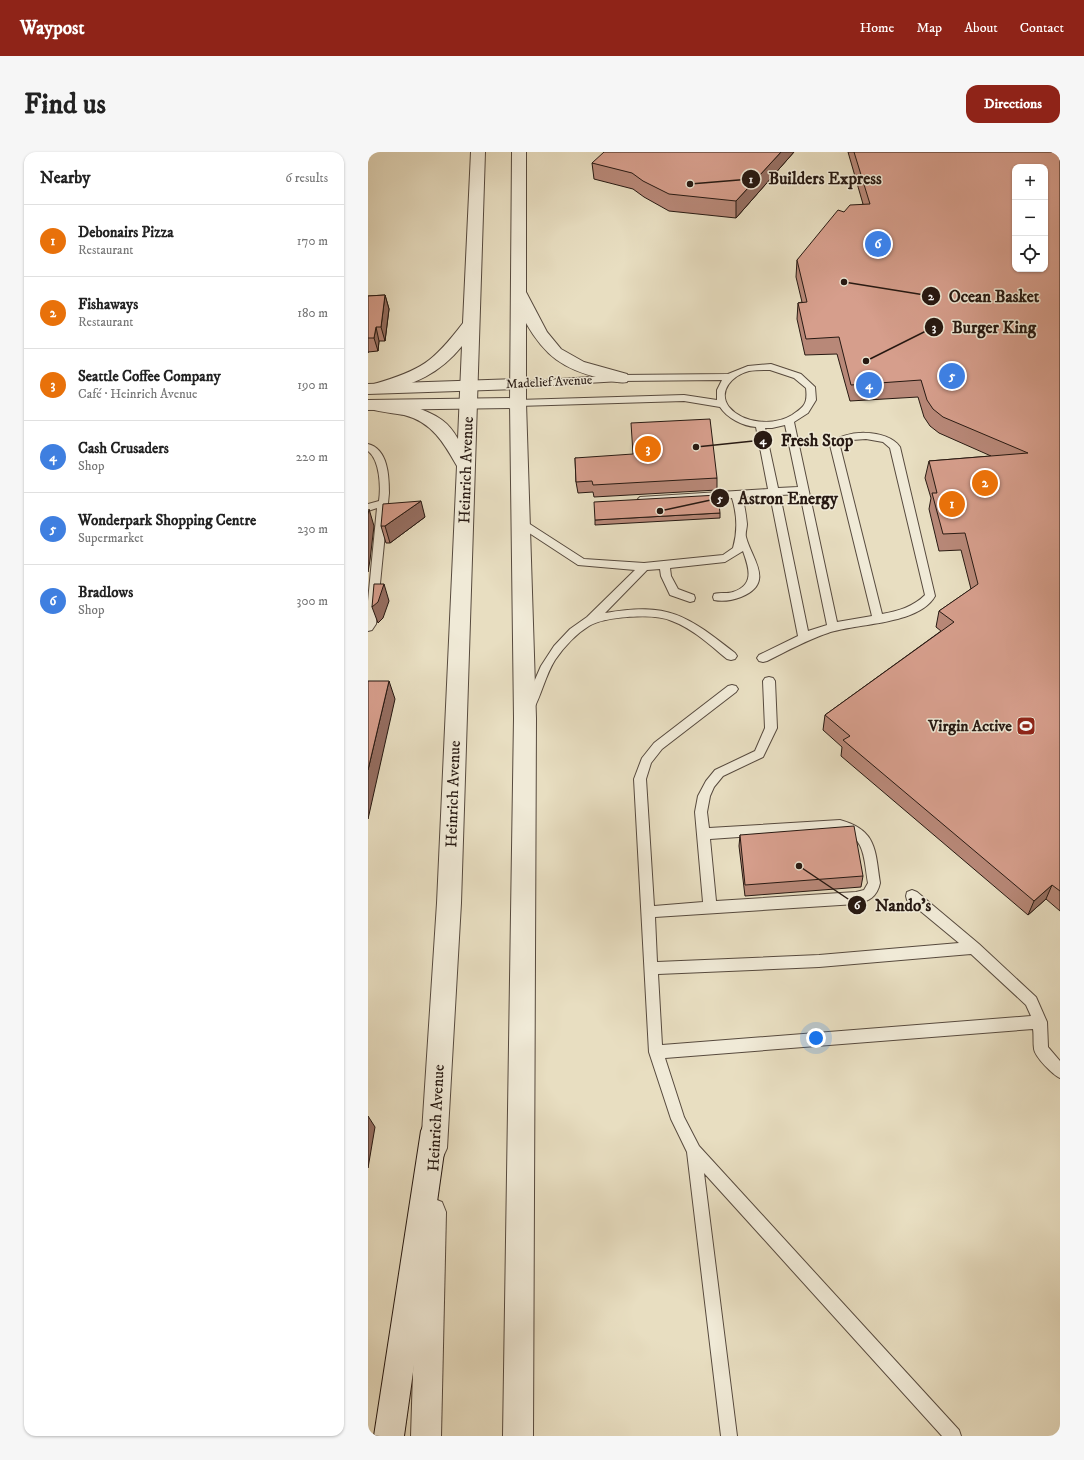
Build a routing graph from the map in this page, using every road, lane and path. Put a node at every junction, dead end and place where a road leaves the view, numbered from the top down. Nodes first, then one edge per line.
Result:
1 (478, 152) edge
2 (519, 152) edge
3 (519, 292) junction
4 (471, 324) junction
5 (730, 377) junction
6 (621, 378) junction
7 (518, 394) junction
8 (469, 395) junction
9 (373, 397) edge
10 (722, 404) junction
11 (789, 421) junction
12 (760, 424) junction
13 (368, 447) edge
14 (466, 466) junction
15 (804, 490) junction
16 (774, 492) junction
17 (736, 494) junction
18 (630, 500) edge
19 (383, 503) junction
20 (368, 508) edge
21 (521, 523) junction
22 (742, 538) junction
23 (664, 564) junction
24 (644, 567) junction
25 (718, 597) dead end
26 (690, 598) dead end
27 (878, 619) junction
28 (590, 620) junction
29 (368, 627) edge
30 (834, 627) junction
31 (804, 637) junction
32 (731, 656) dead end
33 (763, 658) dead end
34 (769, 682) dead end
35 (732, 689) dead end
36 (525, 718) junction
37 (703, 834) junction
38 (912, 896) dead end
39 (710, 907) junction
40 (647, 912) junction
41 (974, 948) junction
42 (652, 968) junction
43 (1040, 1022) junction
44 (656, 1052) junction
45 (1060, 1071) edge
46 (434, 1131) junction
47 (694, 1151) junction
48 (389, 1436) edge
49 (426, 1436) edge
50 (518, 1436) edge
51 (729, 1436) edge
52 (953, 1436) edge

1 - 4 street, Heinrich Avenue
2 - 3 street
3 - 6 street
3 - 7 street
4 - 8 street, Heinrich Avenue
4 - 9 street
5 - 6 lane, Madelief Avenue
5 - 10 lane
5 - 11 lane
6 - 7 lane, Madelief Avenue
7 - 8 street, Madelief Avenue
7 - 10 lane, Madelief Avenue
7 - 21 street
8 - 9 street, Madelief Avenue
8 - 14 street, Heinrich Avenue
9 - 14 street
10 - 12 lane
11 - 12 lane
11 - 15 lane
12 - 16 lane
13 - 19 lane
14 - 46 street, Heinrich Avenue
15 - 16 lane
15 - 30 lane
16 - 17 lane
16 - 31 lane
17 - 18 lane
17 - 22 lane
19 - 20 lane
19 - 29 lane
21 - 24 lane
21 - 36 street
22 - 23 lane
22 - 25 lane
23 - 24 lane
23 - 26 lane
24 - 28 lane
27 - 27 lane
27 - 30 lane
28 - 32 lane
28 - 36 lane
30 - 31 lane
31 - 33 lane
34 - 37 lane
35 - 40 lane
36 - 50 street
37 - 39 lane
37 - 39 lane
38 - 41 lane
39 - 40 lane
40 - 42 lane
41 - 42 lane
41 - 43 lane
42 - 44 lane
43 - 44 lane
43 - 45 lane
44 - 47 lane
46 - 48 street
46 - 49 street, Heinrich Avenue
47 - 51 lane
47 - 52 lane

